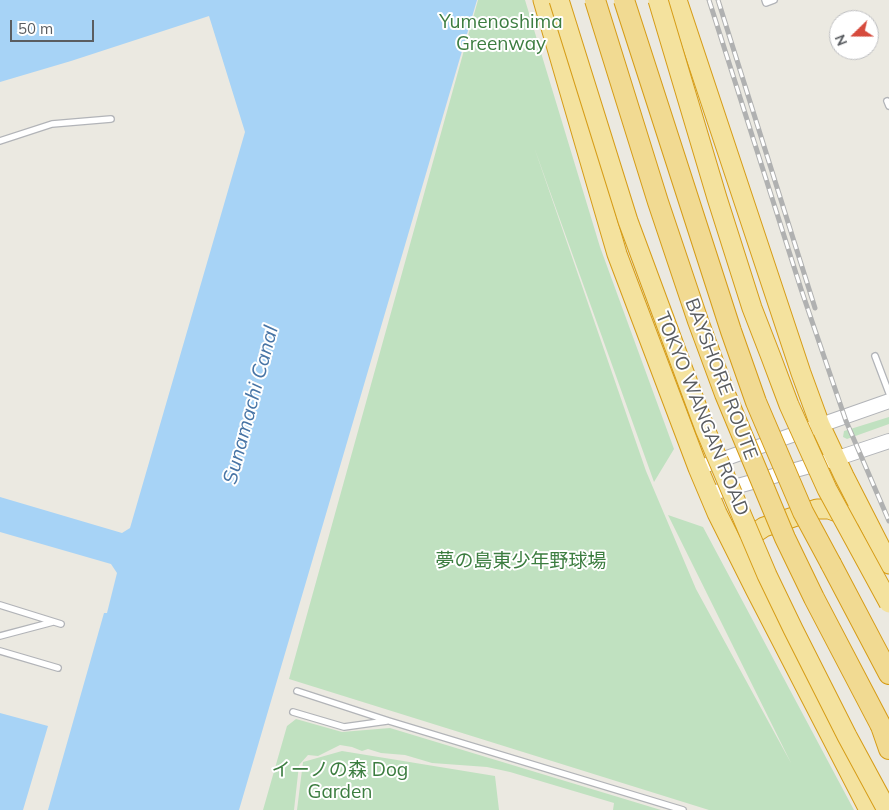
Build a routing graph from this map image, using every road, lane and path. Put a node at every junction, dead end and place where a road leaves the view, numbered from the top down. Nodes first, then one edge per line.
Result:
1 (543, 0) edge
2 (559, 0) edge
3 (595, 0) edge
4 (624, 0) edge
5 (658, 0) edge
6 (678, 0) edge
7 (766, 0) edge
8 (774, 0) edge
9 (111, 119) dead end
10 (0, 141) edge
11 (875, 356) dead end
12 (889, 393) edge
13 (889, 402) edge
14 (820, 425) junction
15 (889, 442) edge
16 (835, 459) junction
17 (698, 468) junction
18 (709, 494) junction
19 (741, 561) junction
20 (831, 564) junction
21 (889, 564) edge
22 (889, 603) edge
23 (0, 605) edge
24 (53, 622) junction
25 (61, 624) dead end
26 (0, 636) edge
27 (889, 646) edge
28 (0, 651) edge
29 (58, 668) dead end
30 (889, 674) edge
31 (297, 691) dead end
32 (293, 712) dead end
33 (389, 721) junction
34 (885, 733) edge
35 (889, 749) edge
36 (684, 810) edge
37 (869, 810) edge
38 (887, 810) edge

1 - 17 highway
2 - 38 highway, TOKYO WANGAN ROAD, bridge
3 - 34 highway, BAYSHORE ROUTE, bridge
4 - 20 highway, BAYSHORE ROUTE, bridge
5 - 22 highway, bridge
6 - 14 highway
7 - 8 lane
9 - 10 lane
11 - 12 lane
13 - 14 street
14 - 16 highway
14 - 17 street
15 - 16 street
16 - 18 street
16 - 21 highway
17 - 18 highway
18 - 19 highway
19 - 21 highway
19 - 37 highway
20 - 27 highway
20 - 30 highway, BAYSHORE ROUTE
23 - 24 lane
24 - 25 lane
24 - 26 lane
28 - 29 lane
31 - 33 lane
32 - 33 lane
33 - 36 lane
34 - 35 highway, BAYSHORE ROUTE

